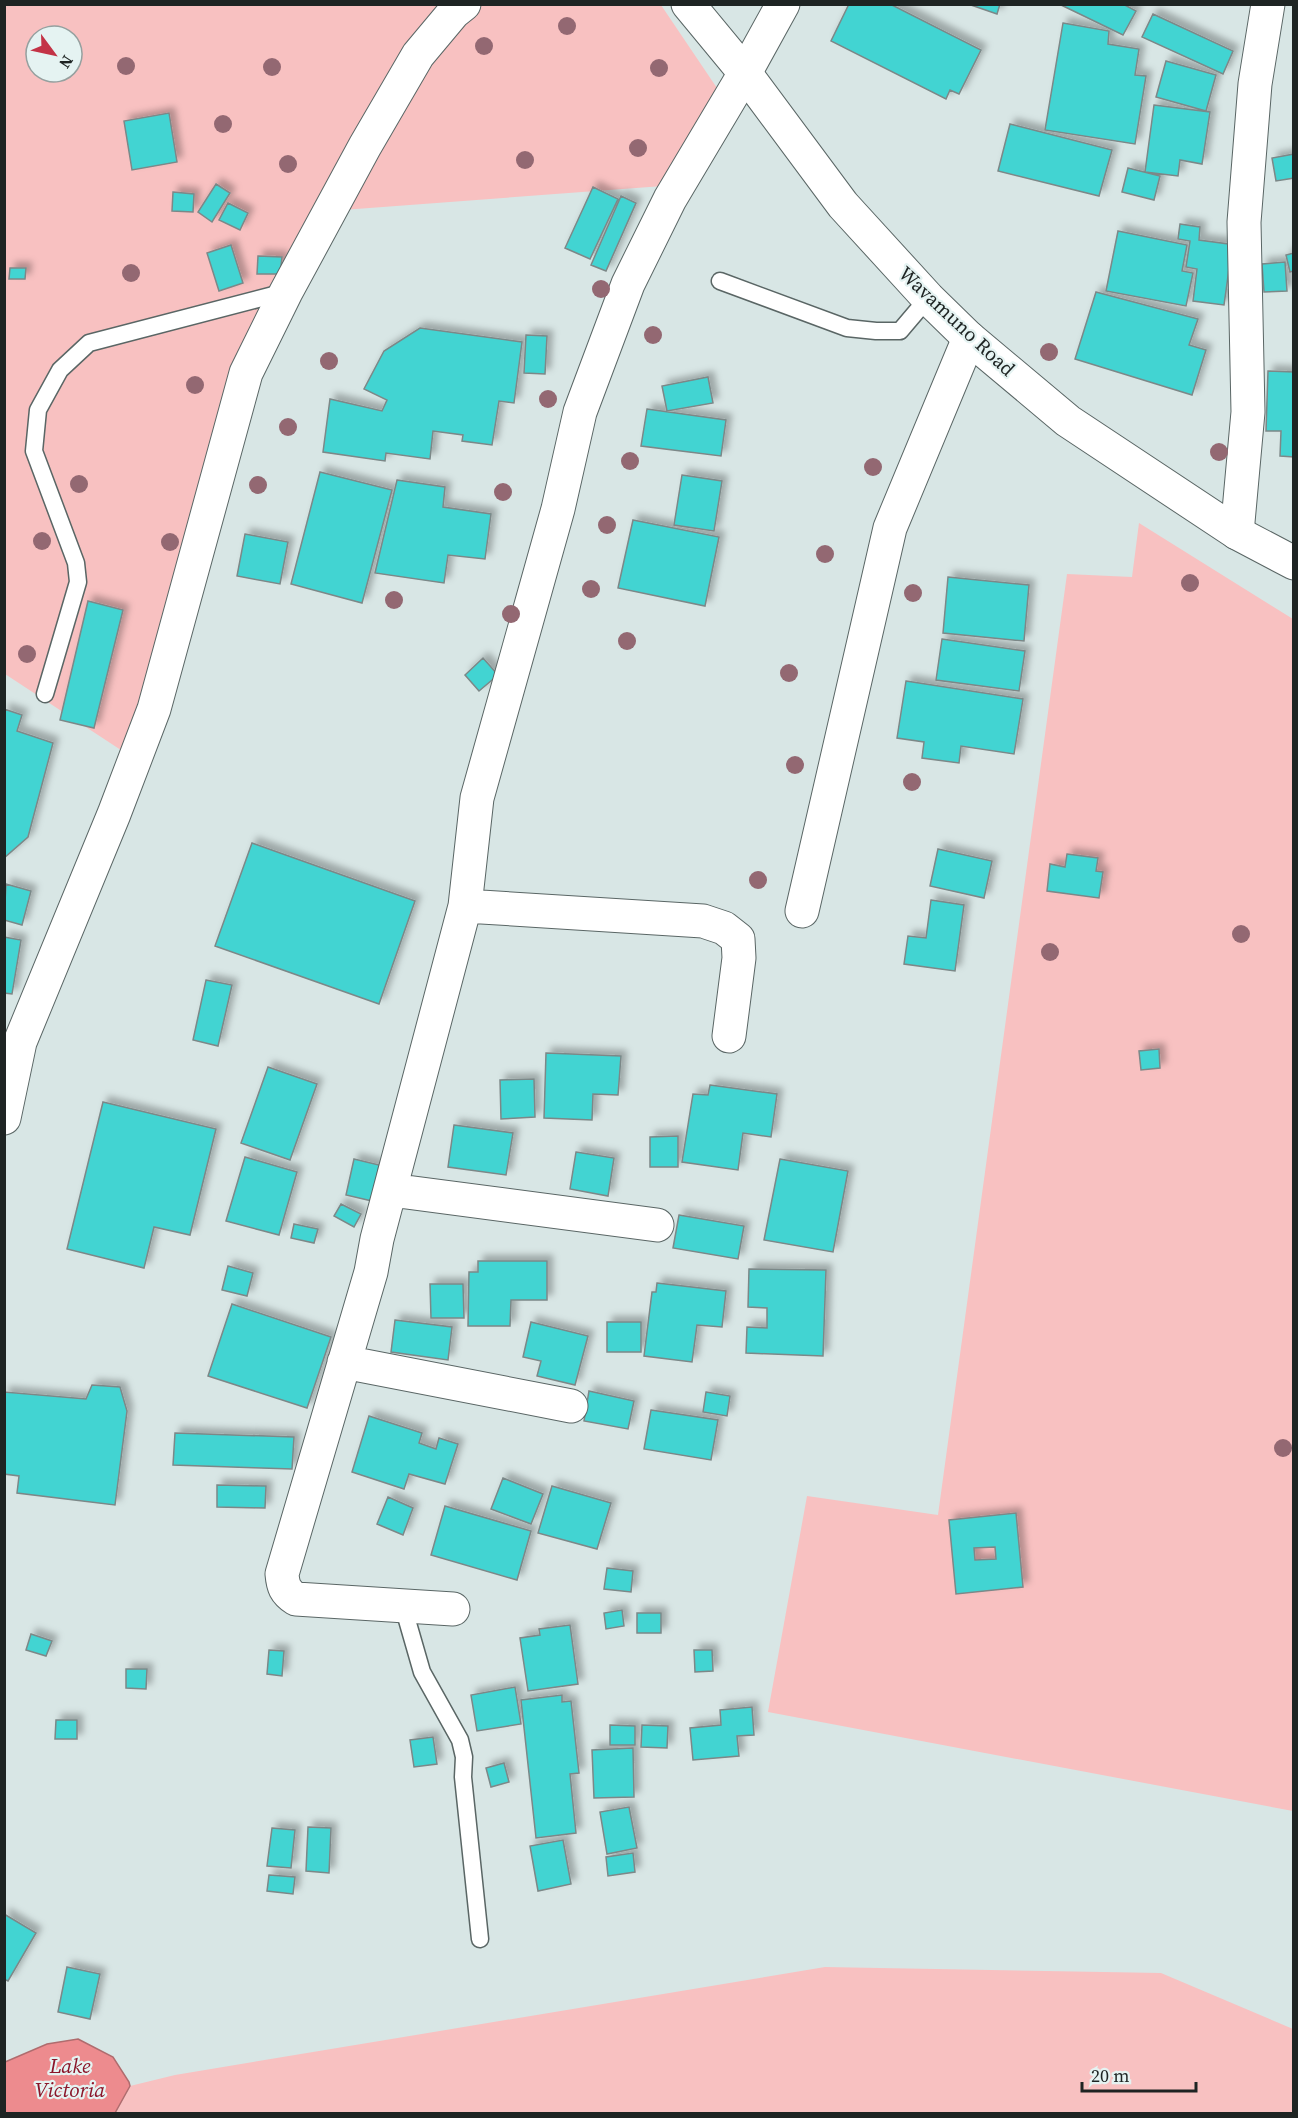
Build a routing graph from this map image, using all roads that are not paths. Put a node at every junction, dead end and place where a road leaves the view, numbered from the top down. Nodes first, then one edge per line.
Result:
1 (464, 4) edge
2 (688, 4) edge
3 (783, 4) edge
4 (1268, 4) edge
5 (745, 73) junction
6 (720, 281) dead end
7 (286, 292) junction
8 (928, 298) junction
9 (969, 338) junction
10 (1236, 533) junction
11 (1293, 563) edge
12 (45, 694) dead end
13 (465, 906) junction
14 (802, 911) dead end
15 (729, 1036) dead end
16 (12, 1051) edge
17 (4, 1118) edge
18 (391, 1190) junction
19 (657, 1225) dead end
20 (344, 1362) junction
21 (571, 1406) dead end
22 (403, 1606) junction
23 (453, 1609) dead end
24 (480, 1939) dead end

1 - 7 street
2 - 5 street, Wavamuno Road
3 - 5 street
4 - 10 street
5 - 8 street, Wavamuno Road
5 - 13 street
6 - 8 lane
7 - 12 lane
7 - 16 street
8 - 9 street, Wavamuno Road
9 - 10 street, Wavamuno Road
9 - 14 street
10 - 11 street, Wavamuno Road
13 - 15 street
13 - 18 street
16 - 17 street
18 - 19 street
18 - 20 street
20 - 21 street
20 - 22 street
22 - 23 street
22 - 24 lane

